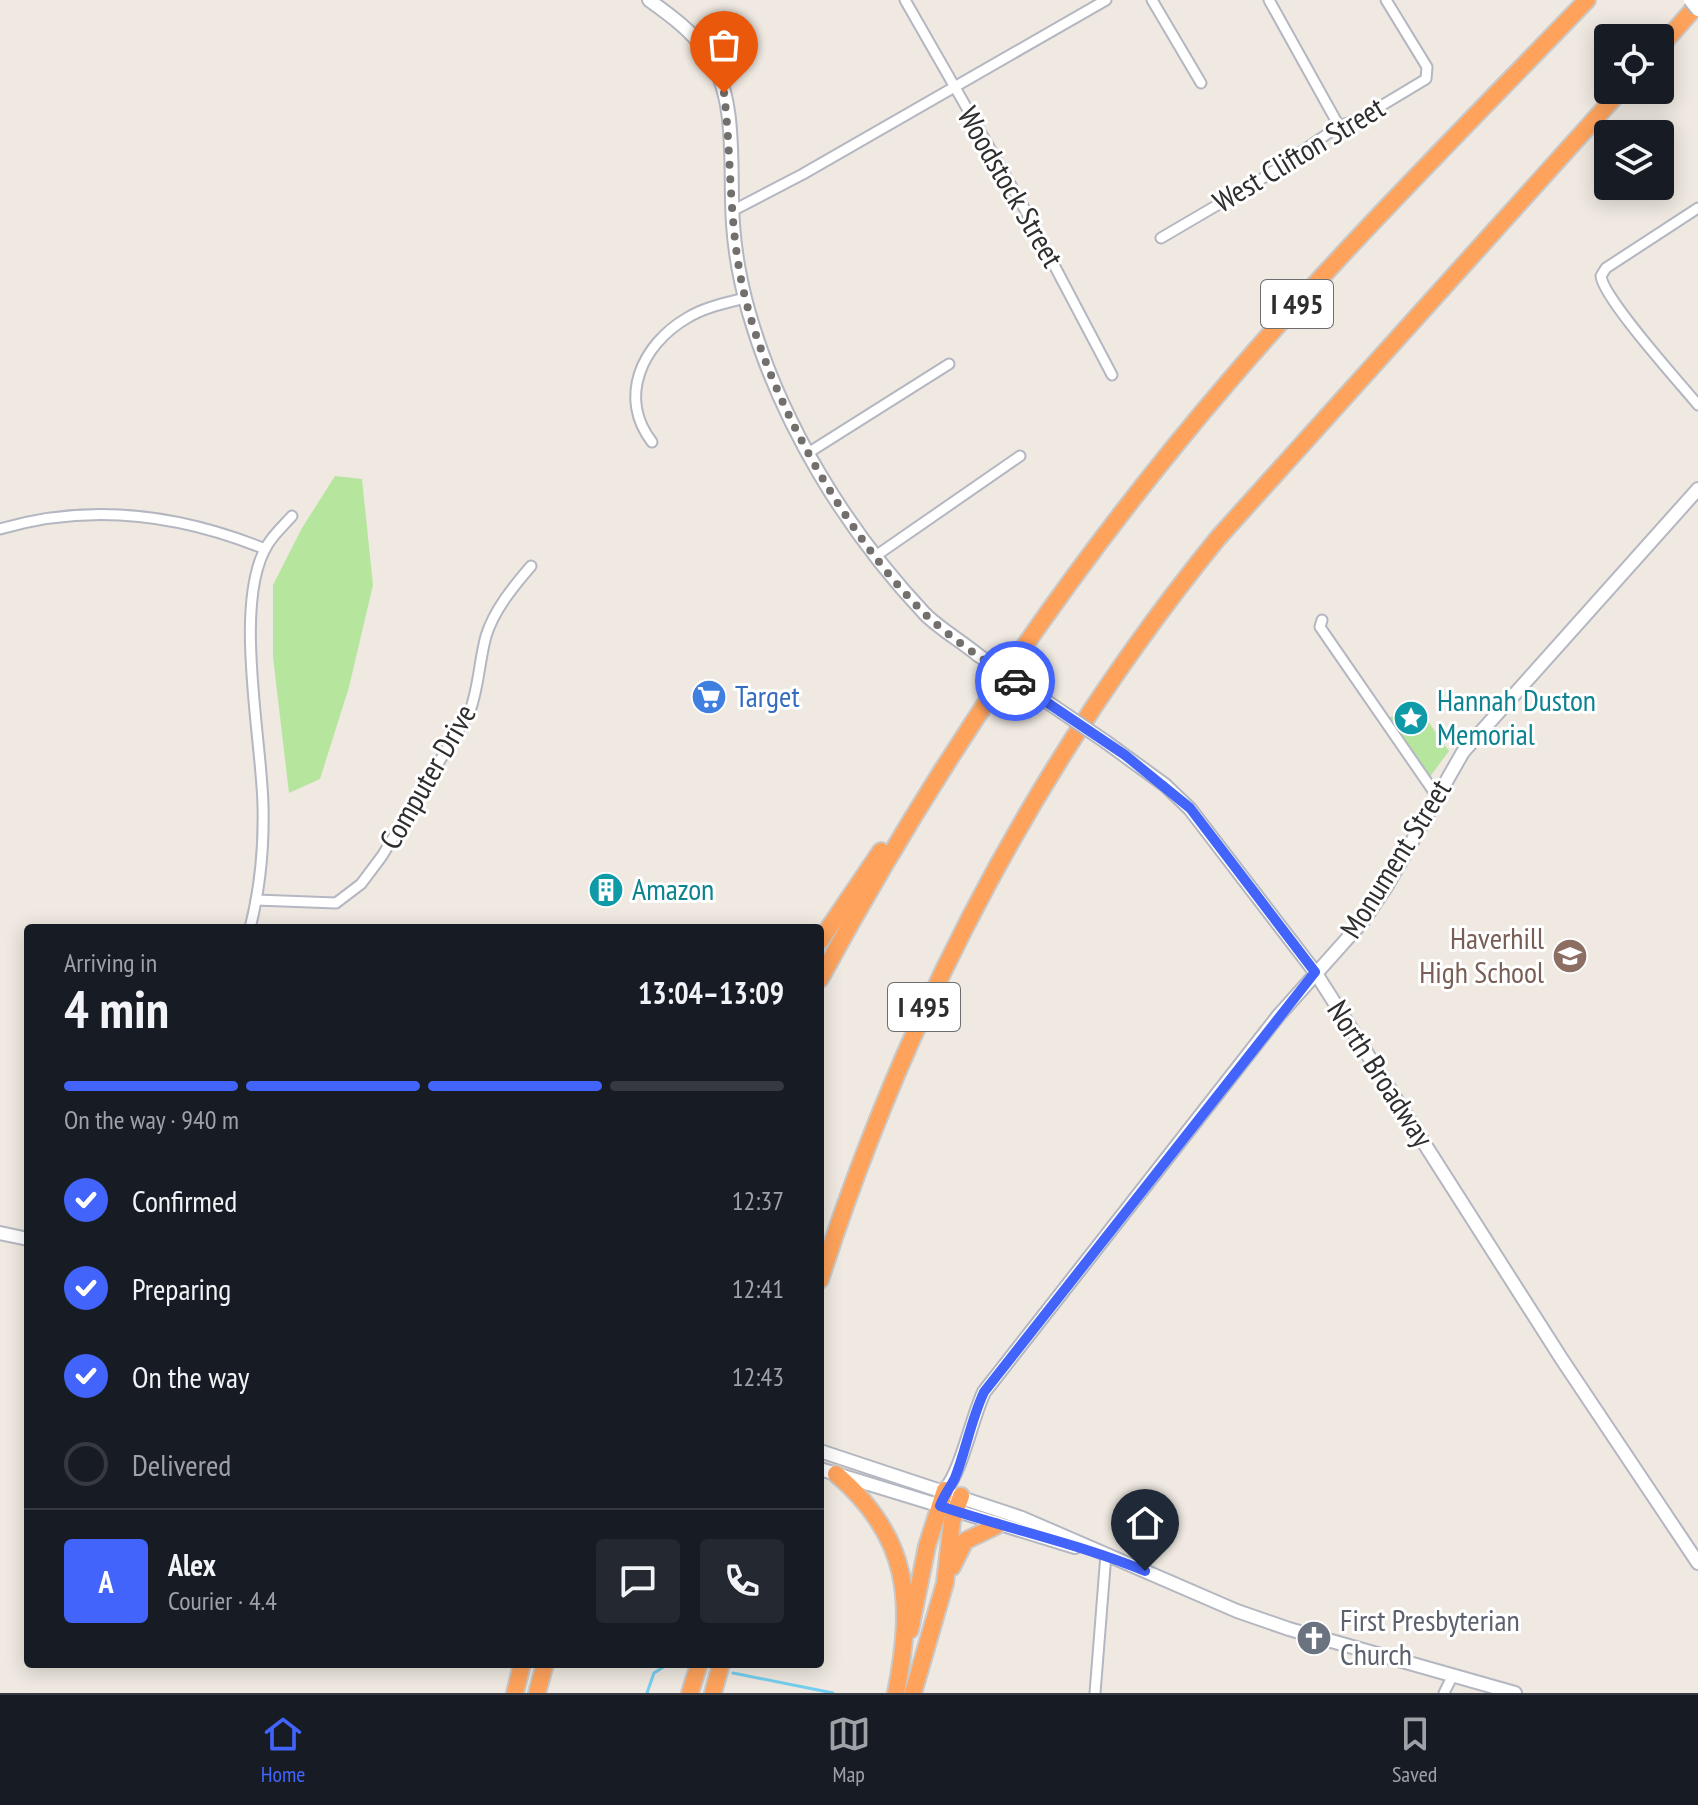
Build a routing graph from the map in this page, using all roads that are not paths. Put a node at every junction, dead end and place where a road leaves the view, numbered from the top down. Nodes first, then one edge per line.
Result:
1 (649, 0) edge
2 (905, 0) edge
3 (1106, 0) edge
4 (1152, 0) edge
5 (1269, 0) edge
6 (1386, 0) edge
7 (1587, 0) edge
8 (1690, 0) edge
9 (1698, 4) edge
10 (1698, 10) edge
11 (1674, 31) edge
12 (1201, 83) dead end
13 (952, 88) junction
14 (1608, 104) edge
15 (1339, 126) junction
16 (1698, 208) edge
17 (732, 211) junction
18 (1161, 238) dead end
19 (745, 298) junction
20 (949, 364) dead end
21 (1112, 375) dead end
22 (1698, 405) edge
23 (652, 442) dead end
24 (808, 453) junction
25 (1020, 456) dead end
26 (1698, 489) edge
27 (292, 516) dead end
28 (0, 529) edge
29 (265, 549) junction
30 (877, 555) junction
31 (531, 566) dead end
32 (1322, 620) dead end
33 (927, 793) junction
34 (1436, 795) junction
35 (256, 900) junction
36 (251, 924) edge
37 (824, 935) edge
38 (824, 972) edge
39 (1315, 972) junction
40 (0, 1233) edge
41 (24, 1238) edge
42 (824, 1268) edge
43 (824, 1452) edge
44 (828, 1472) edge
45 (951, 1497) junction
46 (996, 1526) junction
47 (1106, 1554) junction
48 (1698, 1563) edge
49 (945, 1583) junction
50 (906, 1643) junction
51 (521, 1668) edge
52 (544, 1668) edge
53 (698, 1668) edge
54 (720, 1668) edge
55 (1452, 1677) junction
56 (515, 1693) edge
57 (537, 1693) edge
58 (690, 1693) edge
59 (715, 1693) edge
60 (896, 1693) edge
61 (913, 1693) edge
62 (1095, 1693) edge
63 (1444, 1693) edge
64 (1515, 1693) edge

1 - 17 main road, North Broadway
2 - 13 street, Woodstock Street
3 - 13 street
4 - 12 street
5 - 15 street
6 - 15 street, West Clifton Street
7 - 33 highway, I 495
8 - 10 main road, bridge
9 - 11 highway
13 - 17 street
13 - 21 street, Woodstock Street
14 - 42 highway, I 495
15 - 18 street, West Clifton Street
16 - 22 street
17 - 19 main road, North Broadway
19 - 23 street
19 - 24 main road, North Broadway
20 - 24 street
24 - 30 main road, North Broadway
25 - 30 street
26 - 34 main road, Monument Street
27 - 29 street
28 - 29 street
29 - 35 street
30 - 39 main road, North Broadway, bridge
31 - 35 street, Computer Drive
32 - 34 street
33 - 37 highway
33 - 38 highway, I 495
34 - 39 main road, Monument Street
35 - 36 street
39 - 45 main road, Monument Street
39 - 48 main road, North Broadway
40 - 41 main road
43 - 45 main road
44 - 45 main road
44 - 50 highway
45 - 46 main road
45 - 47 main road
45 - 49 highway
45 - 50 highway
46 - 47 main road
46 - 49 highway
47 - 55 main road
47 - 62 street
49 - 61 highway
50 - 60 highway
51 - 56 highway
52 - 57 highway
53 - 58 highway
54 - 59 highway
55 - 63 street
55 - 64 main road

